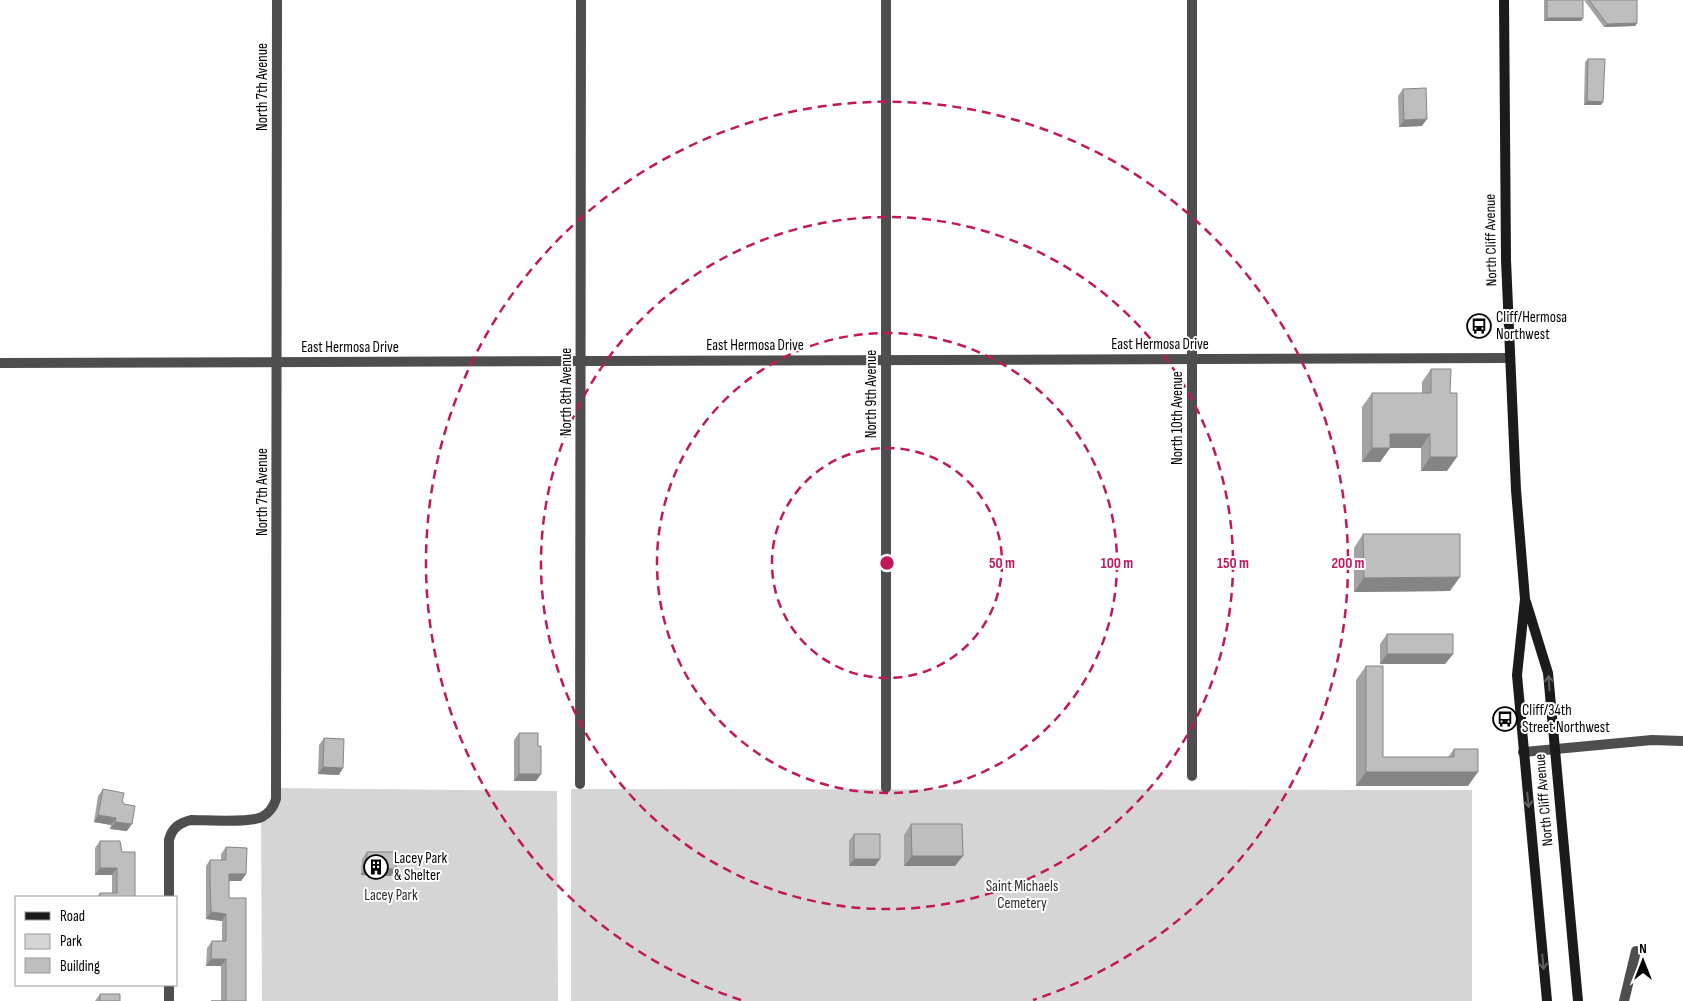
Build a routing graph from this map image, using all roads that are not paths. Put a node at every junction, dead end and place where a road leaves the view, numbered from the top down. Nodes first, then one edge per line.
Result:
1 (277, 0) edge
2 (581, 0) edge
3 (886, 0) edge
4 (1192, 0) edge
5 (1504, 0) edge
6 (1509, 358) junction
7 (1192, 359) junction
8 (886, 360) junction
9 (581, 361) junction
10 (277, 362) junction
11 (0, 363) edge
12 (1525, 599) junction
13 (1683, 741) edge
14 (1554, 749) junction
15 (1523, 752) junction
16 (1192, 776) dead end
17 (580, 784) dead end
18 (886, 788) dead end
19 (169, 896) edge
20 (1636, 951) dead end
21 (169, 986) edge
22 (169, 1001) edge
23 (1547, 1001) edge
24 (1578, 1001) edge
25 (1624, 1001) edge

1 - 10 street, North 7th Avenue
2 - 9 street, North 8th Avenue
3 - 8 street, North 9th Avenue
4 - 7 street, North 10th Avenue
5 - 6 main road, North Cliff Avenue
6 - 7 street, East Hermosa Drive
6 - 12 main road, North Cliff Avenue
7 - 8 street, East Hermosa Drive
7 - 16 street, North 10th Avenue
8 - 9 street, East Hermosa Drive
8 - 18 street, North 9th Avenue
9 - 10 street, East Hermosa Drive
9 - 17 street, North 8th Avenue
10 - 11 street, East Hermosa Drive
10 - 19 street, North 7th Avenue
14 -> 12 main road, North Cliff Avenue
12 - 15 main road, North Cliff Avenue
13 - 14 street
14 - 15 street
14 - 24 main road, North Cliff Avenue
15 -> 23 main road, North Cliff Avenue
20 - 25 street
21 - 22 street

